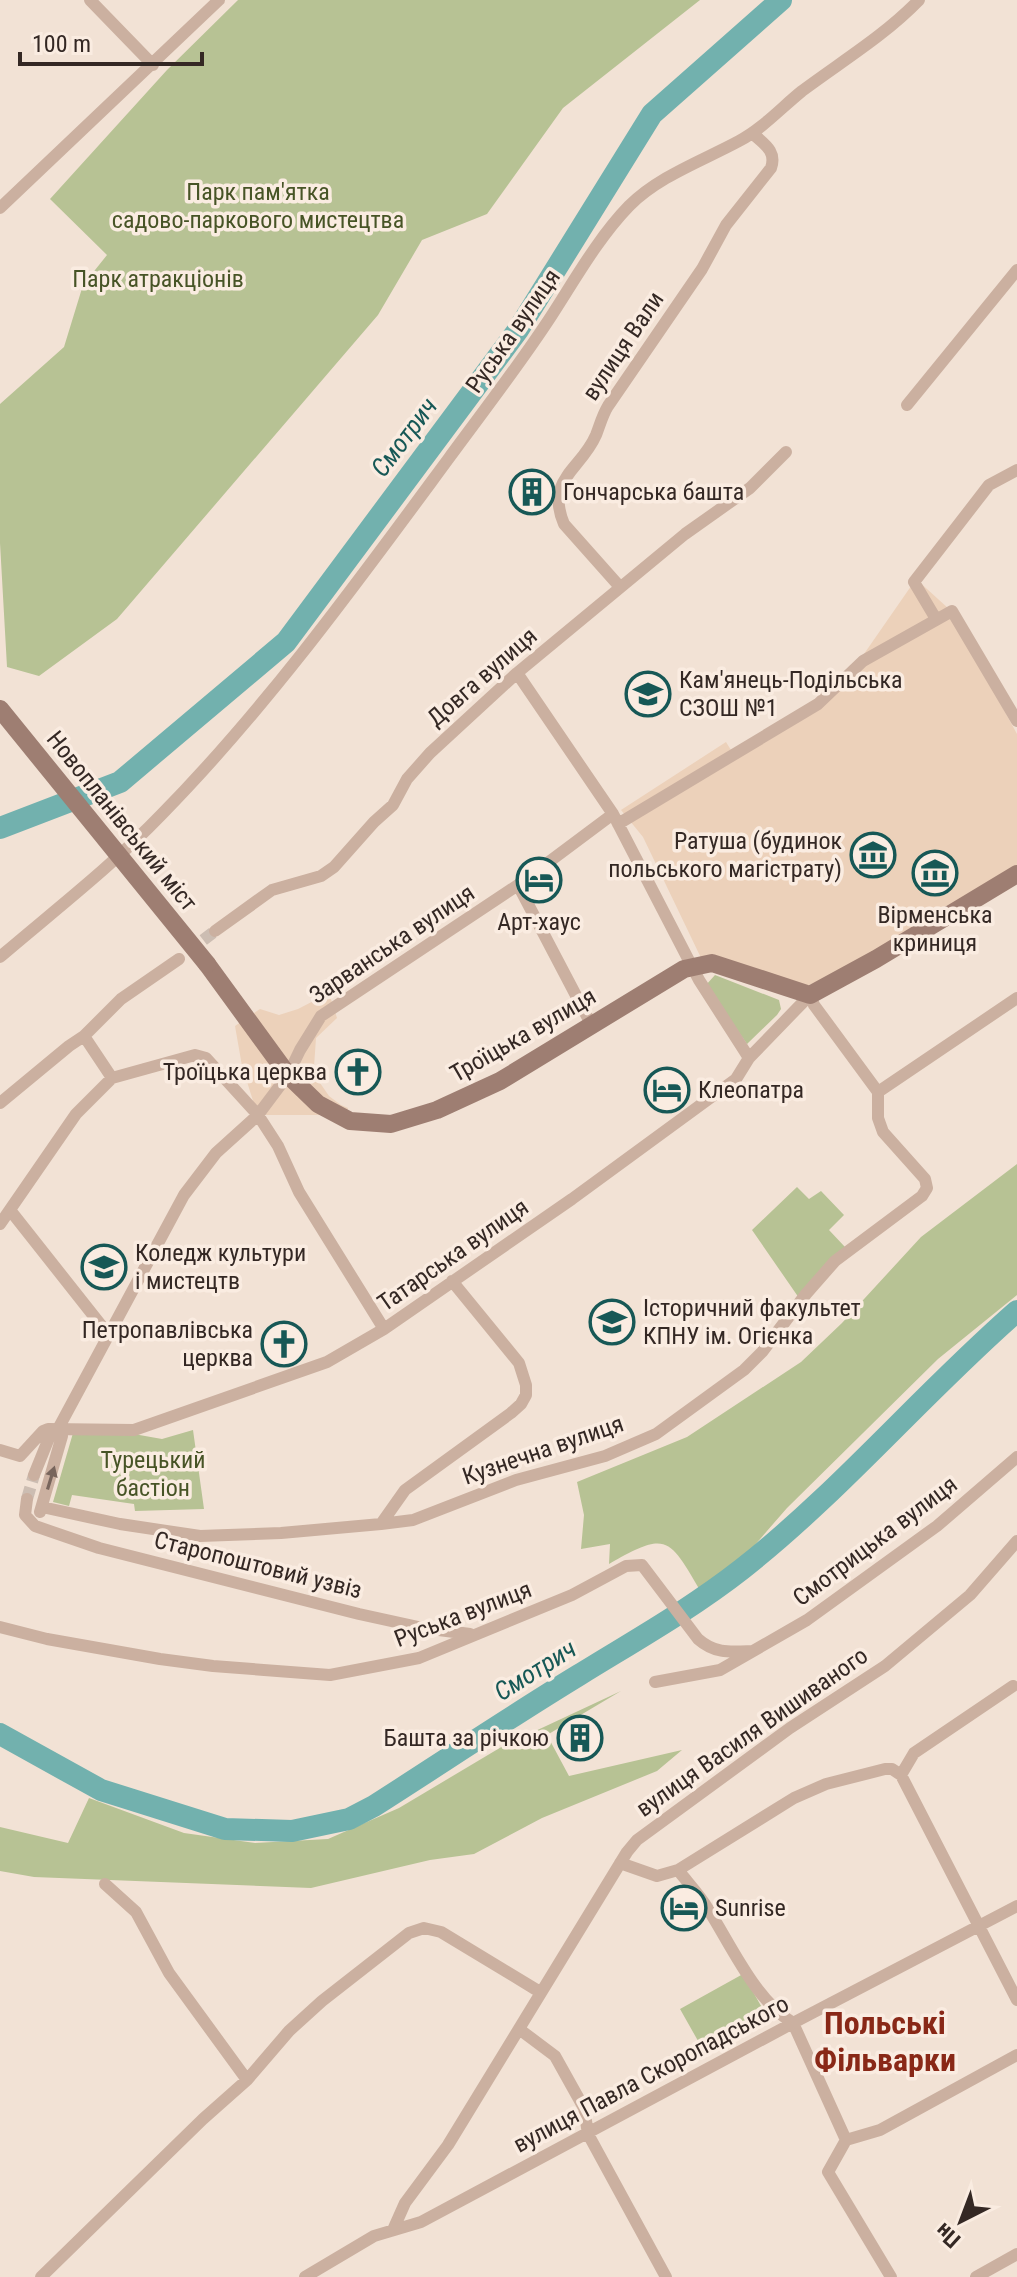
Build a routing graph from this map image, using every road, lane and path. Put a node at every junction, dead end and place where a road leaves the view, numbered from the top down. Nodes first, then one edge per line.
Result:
1 (90, 0) edge
2 (219, 0) edge
3 (919, 0) edge
4 (153, 65) junction
5 (752, 133) junction
6 (0, 208) edge
7 (1017, 270) edge
8 (907, 405) dead end
9 (786, 452) dead end
10 (1017, 470) edge
11 (620, 587) junction
12 (936, 619) junction
13 (517, 673) junction
14 (0, 709) edge
15 (1017, 721) edge
16 (616, 819) junction
17 (1017, 874) edge
18 (518, 885) junction
19 (215, 931) tunnel mouth
20 (0, 957) edge
21 (179, 959) tunnel mouth
22 (694, 967) junction
23 (810, 995) junction
24 (1017, 998) edge
25 (591, 1024) junction
26 (84, 1036) junction
27 (749, 1058) junction
28 (288, 1075) junction
29 (112, 1078) junction
30 (878, 1092) junction
31 (0, 1103) edge
32 (258, 1115) junction
33 (10, 1210) junction
34 (0, 1224) edge
35 (452, 1281) junction
36 (384, 1329) junction
37 (108, 1334) junction
38 (58, 1429) junction
39 (0, 1450) edge
40 (1017, 1457) edge
41 (34, 1475) tunnel mouth
42 (27, 1499) tunnel mouth
43 (42, 1507) junction
44 (381, 1524) junction
45 (35, 1526) junction
46 (1017, 1541) edge
47 (0, 1627) edge
48 (473, 1635) junction
49 (752, 1651) junction
50 (655, 1682) dead end
51 (1013, 1686) dead end
52 (901, 1775) junction
53 (620, 1863) junction
54 (678, 1870) junction
55 (105, 1884) dead end
56 (1017, 1906) edge
57 (979, 1925) junction
58 (540, 1992) junction
59 (1017, 2000) edge
60 (793, 2023) junction
61 (519, 2029) junction
62 (1017, 2055) edge
63 (247, 2080) junction
64 (588, 2134) junction
65 (846, 2140) junction
66 (393, 2230) junction
67 (1017, 2254) edge
68 (41, 2277) edge
69 (307, 2277) edge
70 (666, 2277) edge
71 (891, 2277) edge
72 (976, 2277) edge

1 - 4 street
2 - 4 street
3 - 5 street, Руська вулиця
4 - 6 street
5 - 11 street, вулиця Вали
5 - 20 street, Руська вулиця
7 - 8 street
9 - 11 street, Довга вулиця
10 - 12 street
11 - 13 street, Довга вулиця
12 - 15 street
12 - 16 street, Зарванська вулиця
13 - 16 street
13 - 19 street, Довга вулиця
14 - 28 main road, Новопланівський міст, bridge
16 - 18 street, Зарванська вулиця
16 - 22 street
17 - 23 main road
18 - 25 street
18 - 28 street, Зарванська вулиця
21 - 26 street
22 - 23 main road
22 - 25 main road, Троїцька вулиця
22 - 27 street
23 - 27 street, Татарська вулиця
23 - 30 street, Кузнечна вулиця
24 - 30 street
25 - 28 main road, Троїцька вулиця
26 - 29 street
26 - 31 street
27 - 35 street, Татарська вулиця
28 - 32 street, Зарванська вулиця
29 - 32 street
29 - 33 street
30 - 44 street, Кузнечна вулиця
32 - 36 street
32 - 37 street, Зарванська вулиця
33 - 34 street
33 - 37 street
35 - 36 street, Татарська вулиця
35 - 44 street
36 - 38 street, Татарська вулиця
37 - 38 street, Зарванська вулиця
38 - 39 street
38 - 41 street, Зарванська вулиця
43 -> 38 street
40 - 49 street, Смотрицька вулиця
42 - 45 street
43 - 44 street, Кузнечна вулиця
43 - 45 street
45 - 48 street, Старопоштовий узвіз
46 - 53 street, вулиця Василя Вишиваного
47 - 48 street, Руська вулиця
48 - 49 street, Руська вулиця
49 - 50 street, Смотрицька вулиця
51 - 52 street
52 - 54 street
52 - 57 street
53 - 54 street
53 - 58 street, вулиця Василя Вишиваного
54 - 60 street
55 - 63 street
56 - 57 street, вулиця Павла Скоропадського
57 - 59 street
57 - 60 street, вулиця Павла Скоропадського
58 - 61 street, вулиця Василя Вишиваного
58 - 63 street
60 - 64 street, вулиця Павла Скоропадського
60 - 65 street
61 - 64 street
61 - 66 street, вулиця Василя Вишиваного
62 - 65 street
63 - 68 street
64 - 66 street, вулиця Павла Скоропадського
64 - 70 street
65 - 71 street
66 - 69 street, вулиця Павла Скоропадського
67 - 72 street

